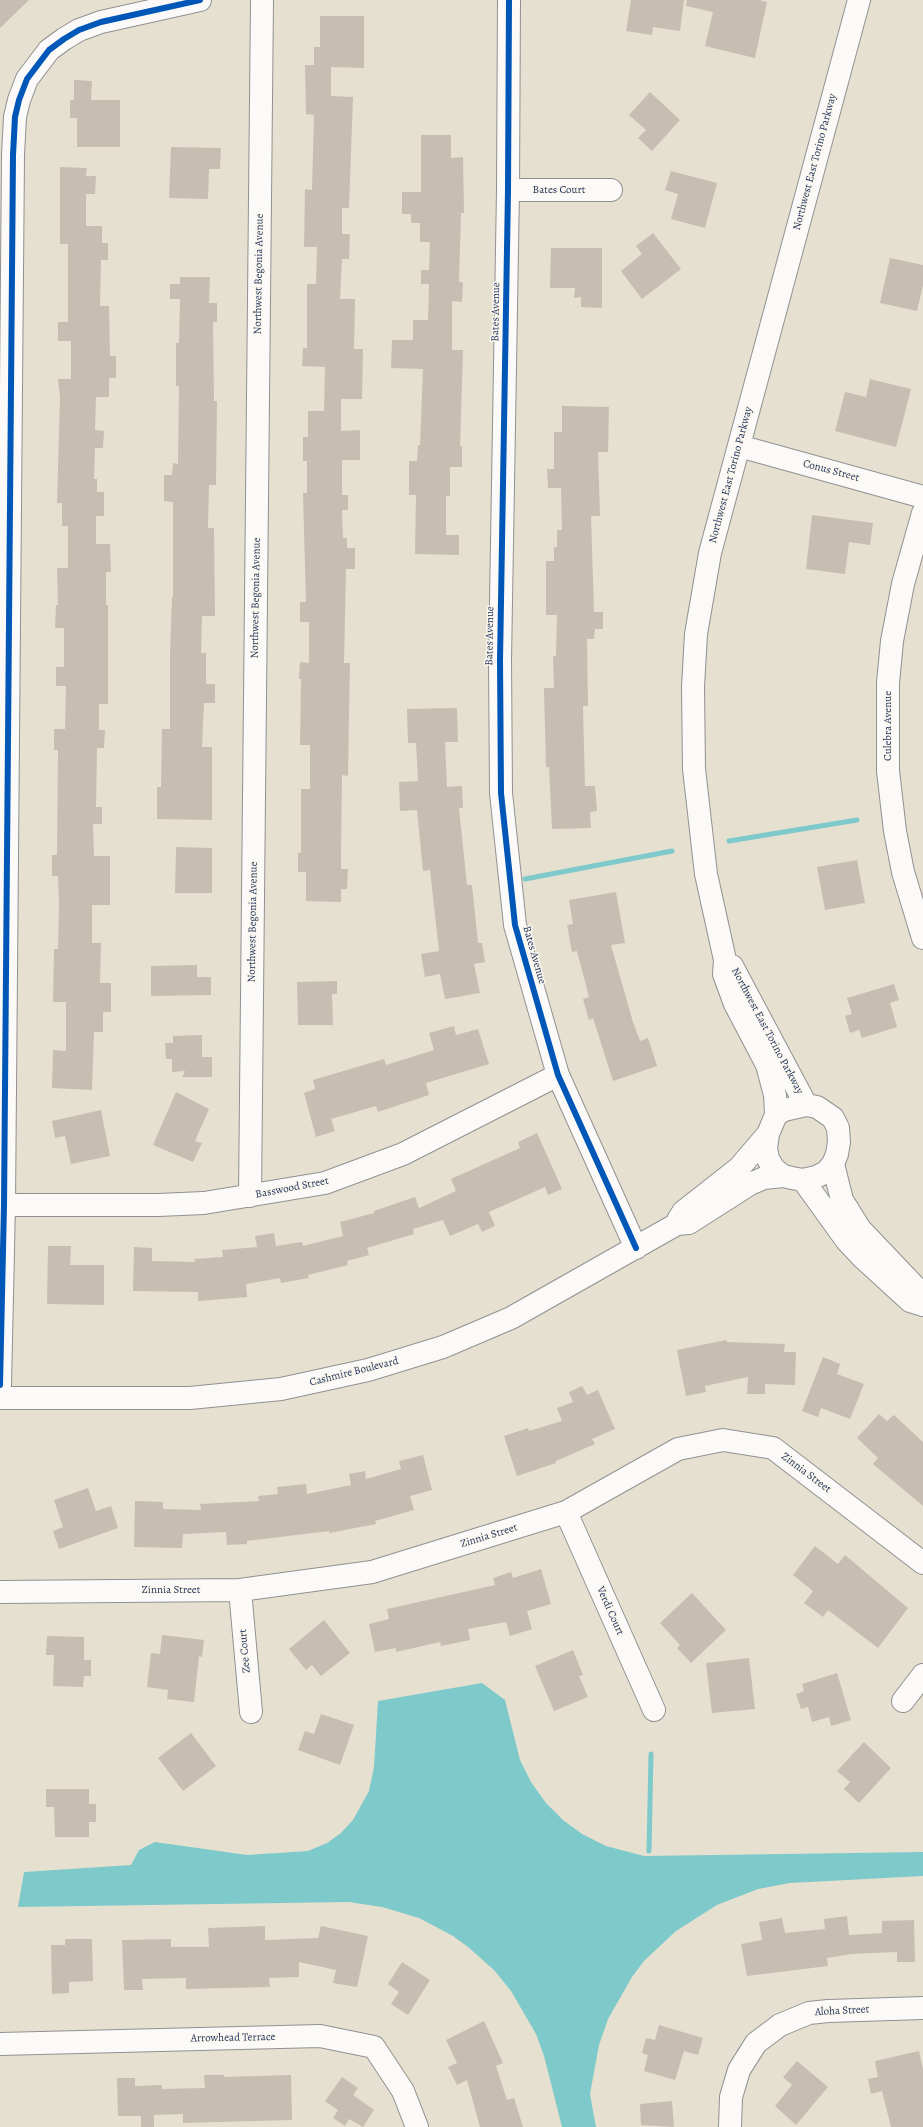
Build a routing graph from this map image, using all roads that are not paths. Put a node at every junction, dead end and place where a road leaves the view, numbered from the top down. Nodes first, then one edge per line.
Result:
1 (200, 0) edge
2 (262, 0) edge
3 (509, 0) edge
4 (859, 0) edge
5 (508, 190) junction
6 (611, 190) dead end
7 (739, 446) junction
8 (923, 497) edge
9 (923, 513) edge
10 (923, 938) edge
11 (725, 960) junction
12 (558, 1075) junction
13 (806, 1104) junction
14 (772, 1125) junction
15 (833, 1164) junction
16 (793, 1178) junction
17 (250, 1196) junction
18 (4, 1205) junction
19 (677, 1224) junction
20 (636, 1248) junction
21 (923, 1305) edge
22 (0, 1385) edge
23 (0, 1398) edge
24 (566, 1512) junction
25 (923, 1563) edge
26 (240, 1590) junction
27 (0, 1592) edge
28 (923, 1675) edge
29 (903, 1701) dead end
30 (654, 1710) dead end
31 (251, 1712) dead end
32 (923, 2008) edge
33 (0, 2044) edge
34 (417, 2127) edge
35 (730, 2127) edge

1 - 18 street
2 - 17 street, Northwest Begonia Avenue
3 - 5 street, Bates Avenue
4 - 7 street, Northwest East Torino Parkway
5 - 6 street, Bates Court
5 - 12 street, Bates Avenue
7 - 8 street, Conus Street
7 - 11 street, Northwest East Torino Parkway
9 - 10 street, Culebra Avenue
11 - 13 street, Northwest East Torino Parkway
11 - 14 street, Northwest East Torino Parkway
12 - 17 street, Basswood Street
12 - 20 street, Bates Avenue
13 - 14 street
13 - 15 street
14 - 16 street
14 - 19 street, Cashmire Boulevard
15 - 16 street
15 - 21 street
16 - 19 street, Cashmire Boulevard
16 - 21 street
17 - 18 street, Basswood Street
18 - 22 street
19 - 20 street, Cashmire Boulevard
20 - 23 street, Cashmire Boulevard
24 - 25 street, Zinnia Street
24 - 26 street, Zinnia Street
24 - 30 street, Verdi Court
26 - 27 street, Zinnia Street
26 - 31 street, Zee Court
28 - 29 street
32 - 35 street, Aloha Street
33 - 34 street, Arrowhead Terrace

